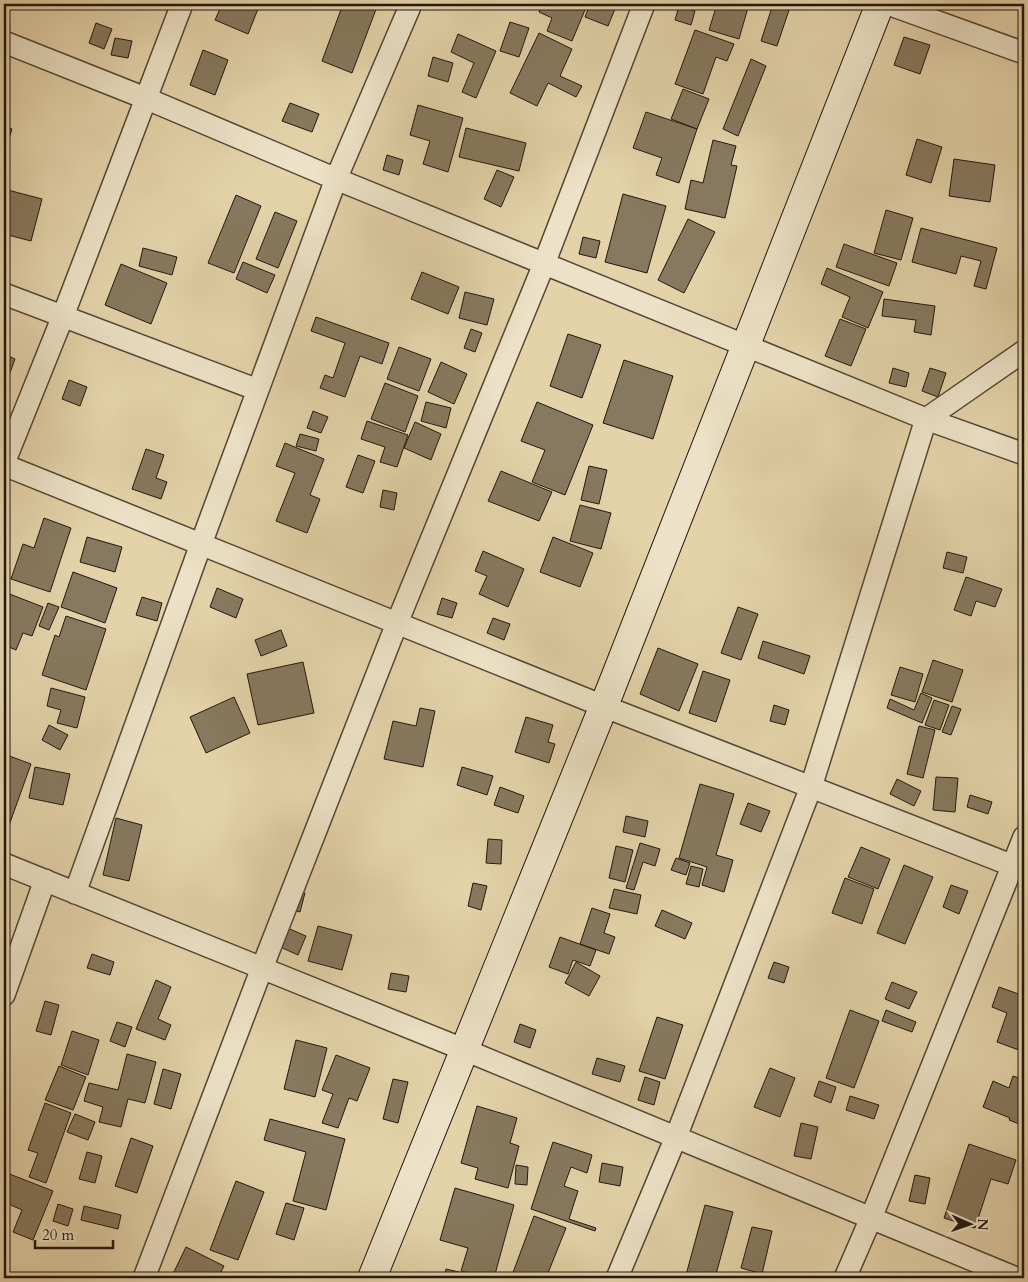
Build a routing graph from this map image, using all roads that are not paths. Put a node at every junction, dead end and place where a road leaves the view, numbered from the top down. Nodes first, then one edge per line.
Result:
1 (182, 4) edge
2 (411, 4) edge
3 (644, 4) edge
4 (880, 4) edge
5 (888, 4) edge
6 (4, 42) edge
7 (1024, 52) edge
8 (145, 98) junction
9 (336, 179) junction
10 (544, 264) junction
11 (4, 294) edge
12 (63, 316) junction
13 (745, 346) junction
14 (1024, 351) edge
15 (258, 390) junction
16 (926, 419) junction
17 (1024, 454) edge
18 (4, 464) edge
19 (201, 544) junction
20 (397, 623) junction
21 (603, 706) junction
22 (811, 787) junction
23 (1024, 837) edge
24 (4, 864) edge
25 (1018, 868) edge
26 (45, 880) junction
27 (75, 893) junction
28 (262, 968) junction
29 (4, 995) edge
30 (464, 1050) junction
31 (676, 1137) junction
32 (871, 1218) junction
33 (144, 1278) edge
34 (372, 1278) edge
35 (617, 1278) edge
36 (845, 1278) edge
37 (1016, 1278) edge

1 - 8 street
2 - 9 street
3 - 10 street
4 - 13 street
5 - 7 street
6 - 8 street
8 - 9 street
8 - 12 street
9 - 10 street
9 - 15 street
10 - 13 street
10 - 20 street
11 - 12 street
12 - 15 street
12 - 18 street
13 - 16 street
13 - 21 street
14 - 16 street
15 - 19 street
16 - 17 street
16 - 22 street
18 - 19 street
19 - 20 street
19 - 27 street
20 - 21 street
20 - 28 street
21 - 22 street
21 - 30 street
22 - 25 street
22 - 31 street
23 - 25 street
24 - 26 street
25 - 32 street
26 - 27 street
26 - 29 street
27 - 28 street
28 - 30 street
28 - 33 street
30 - 31 street
30 - 34 street
31 - 32 street
31 - 35 street
32 - 36 street
32 - 37 street

